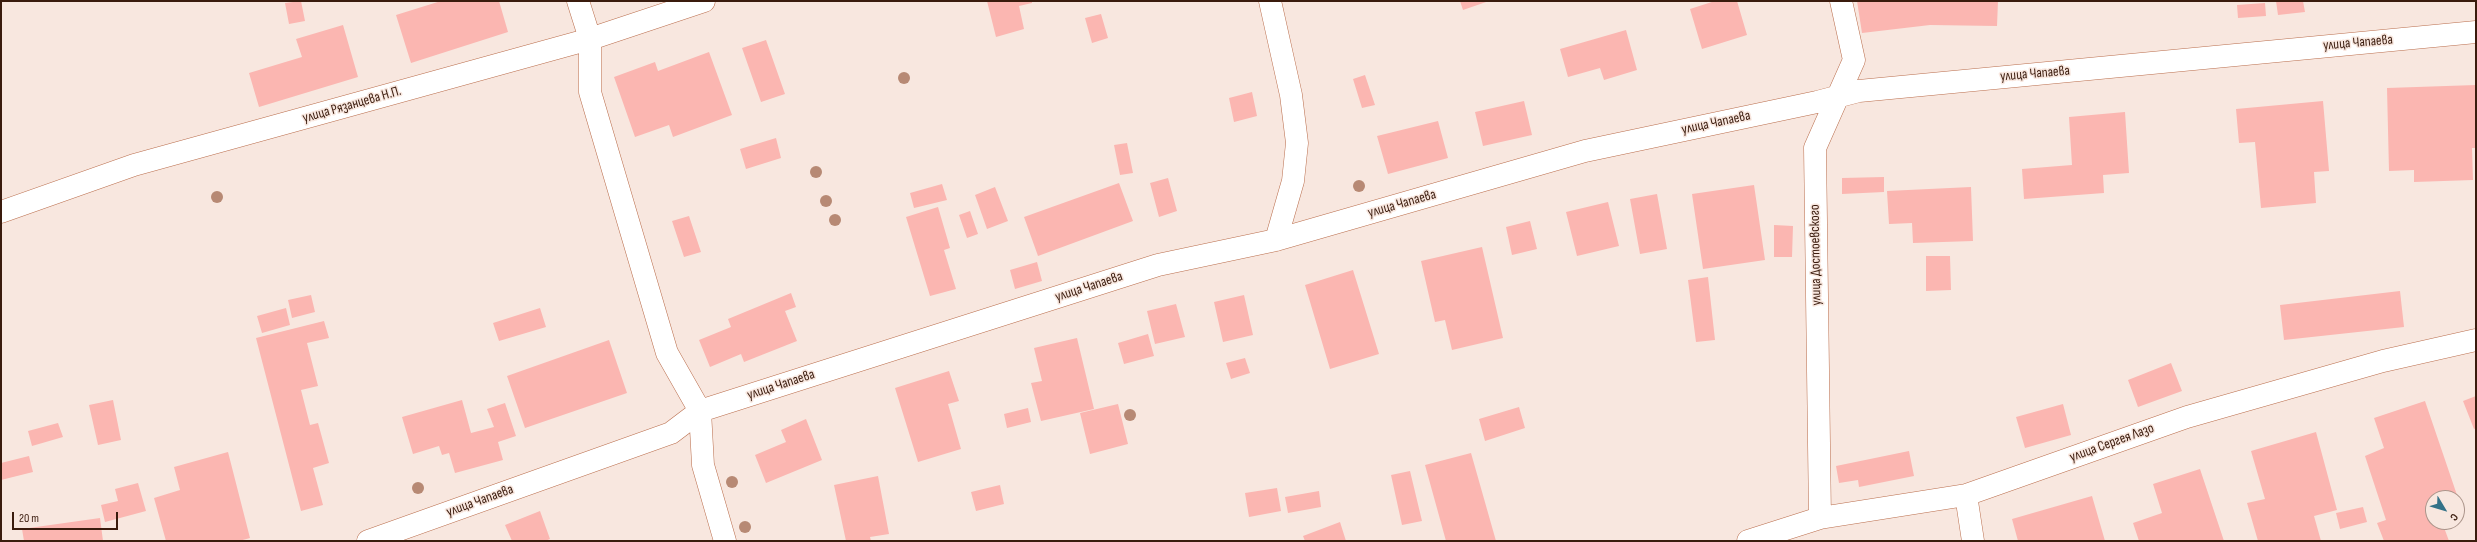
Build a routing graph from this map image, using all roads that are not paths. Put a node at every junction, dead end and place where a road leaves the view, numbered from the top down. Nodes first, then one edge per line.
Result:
1 (578, 1) edge
2 (704, 1) edge
3 (1270, 1) edge
4 (1841, 1) edge
5 (2476, 32) edge
6 (590, 39) junction
7 (1836, 98) junction
8 (1, 212) edge
9 (1276, 240) junction
10 (2476, 340) edge
11 (700, 411) junction
12 (1966, 495) junction
13 (1820, 518) junction
14 (368, 541) edge
15 (725, 541) edge
16 (1748, 541) edge
17 (1973, 541) edge

1 - 6 street
2 - 6 street, улица Рязанцева Н.П.
3 - 9 street
4 - 7 street, улица Достоевского
5 - 7 street, улица Чапаева
6 - 8 street, улица Рязанцева Н.П.
6 - 11 street
7 - 9 street, улица Чапаева
7 - 13 street, улица Достоевского
9 - 11 street, улица Чапаева
10 - 12 street, улица Сергея Лазо
11 - 14 street, улица Чапаева
11 - 15 street
12 - 13 street, улица Сергея Лазо
12 - 17 street
13 - 16 street, улица Сергея Лазо

